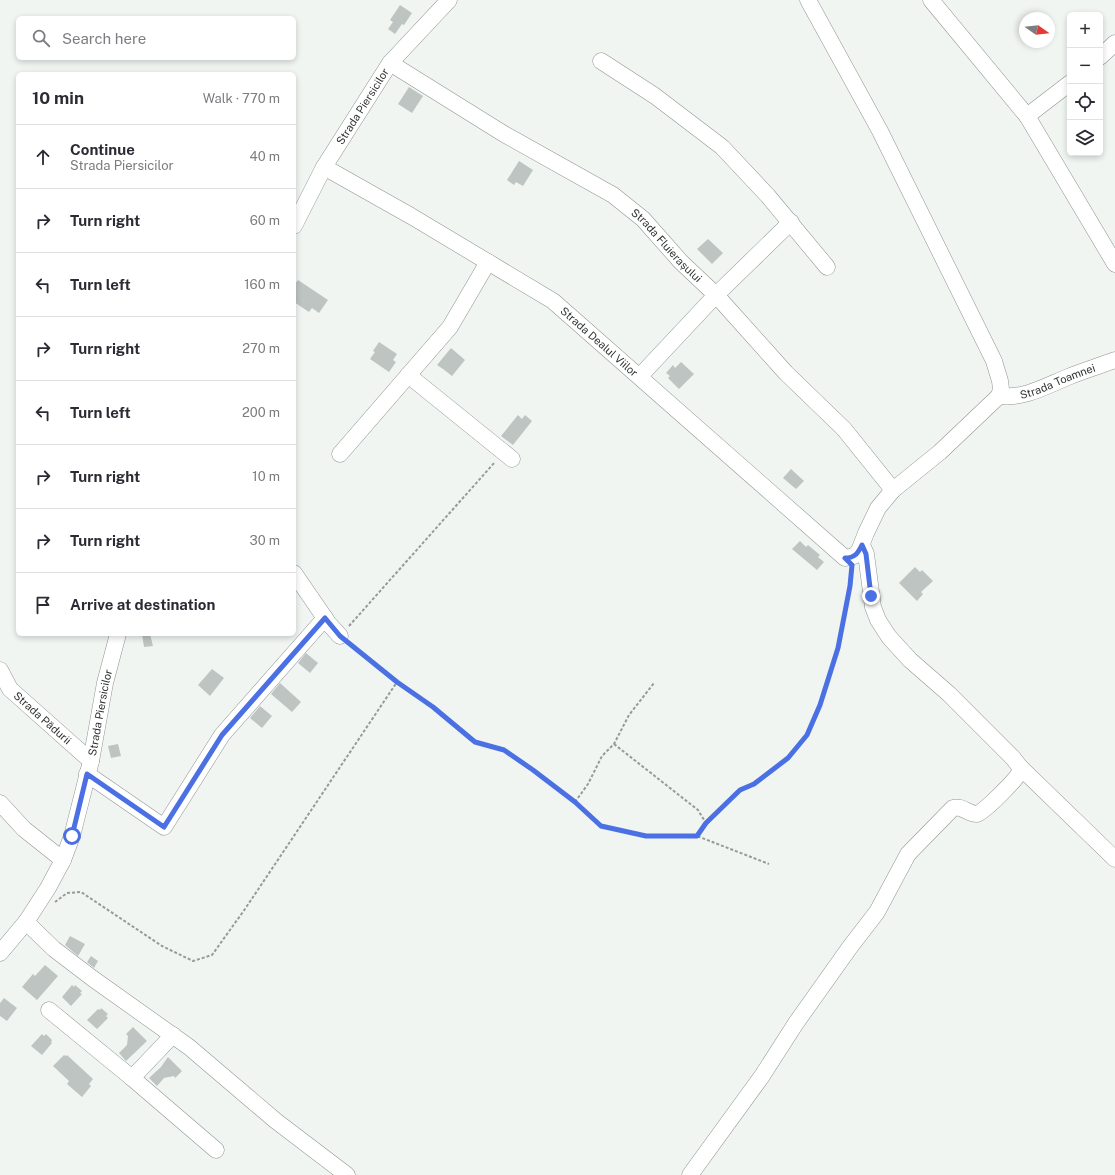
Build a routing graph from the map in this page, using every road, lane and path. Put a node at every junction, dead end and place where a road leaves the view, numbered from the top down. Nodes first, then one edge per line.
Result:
1 (449, 0) edge
2 (808, 0) edge
3 (931, 0) edge
4 (1115, 43) edge
5 (1103, 54) edge
6 (601, 61) dead end
7 (390, 63) junction
8 (1069, 84) edge
9 (1027, 116) junction
10 (324, 167) junction
11 (296, 222) edge
12 (791, 222) junction
13 (488, 262) junction
14 (1115, 264) edge
15 (828, 267) dead end
16 (716, 295) junction
17 (1115, 360) edge
18 (408, 375) junction
19 (640, 376) junction
20 (999, 396) junction
21 (340, 454) dead end
22 (508, 455) joint
23 (893, 490) junction
24 (862, 545) junction
25 (845, 558) junction
26 (296, 576) edge
27 (325, 618) junction
28 (117, 636) edge
29 (340, 636) junction
30 (0, 670) edge
31 (397, 682) junction
32 (654, 682) dead end
33 (614, 744) junction
34 (1020, 767) junction
35 (89, 768) junction
36 (575, 802) junction
37 (0, 803) edge
38 (706, 823) junction
39 (697, 836) junction
40 (1115, 859) edge
41 (63, 860) junction
42 (769, 864) dead end
43 (55, 903) dead end
44 (26, 922) junction
45 (0, 954) edge
46 (49, 1010) dead end
47 (173, 1035) junction
48 (132, 1078) junction
49 (216, 1150) dead end
50 (347, 1175) edge
51 (690, 1175) edge

1 - 7 street, Strada Piersicilor
2 - 20 street
3 - 9 street
4 - 5 street
6 - 12 street
7 - 10 street, Strada Piersicilor
7 - 16 street, Strada Fluierașului
8 - 9 street
9 - 14 street
10 - 11 street, Strada Piersicilor
10 - 13 street, Strada Dealul Viilor
12 - 15 street
12 - 16 street
13 - 18 street
13 - 19 street, Strada Dealul Viilor
16 - 19 street
16 - 23 street, Strada Fluierașului
17 - 20 street, Strada Toamnei
18 - 21 street
18 - 22 street
19 - 25 street, Strada Dealul Viilor
20 - 23 street
22 - 29 path
23 - 24 street
24 - 25 street
24 - 34 street
25 - 38 path
26 - 27 street
27 - 29 street
27 - 35 street, Strada Pădurii
28 - 35 street, Strada Piersicilor
29 - 31 path
30 - 35 street, Strada Pădurii
31 - 36 path
31 - 43 path
32 - 33 path
33 - 36 path
33 - 38 path
34 - 40 street
34 - 51 street
35 - 41 street, Strada Piersicilor
36 - 39 path
37 - 41 street
38 - 39 path
39 - 42 path
41 - 44 street, Strada Piersicilor
44 - 45 street, Strada Piersicilor
44 - 47 street
46 - 48 street
47 - 48 street
47 - 50 street
48 - 49 street

